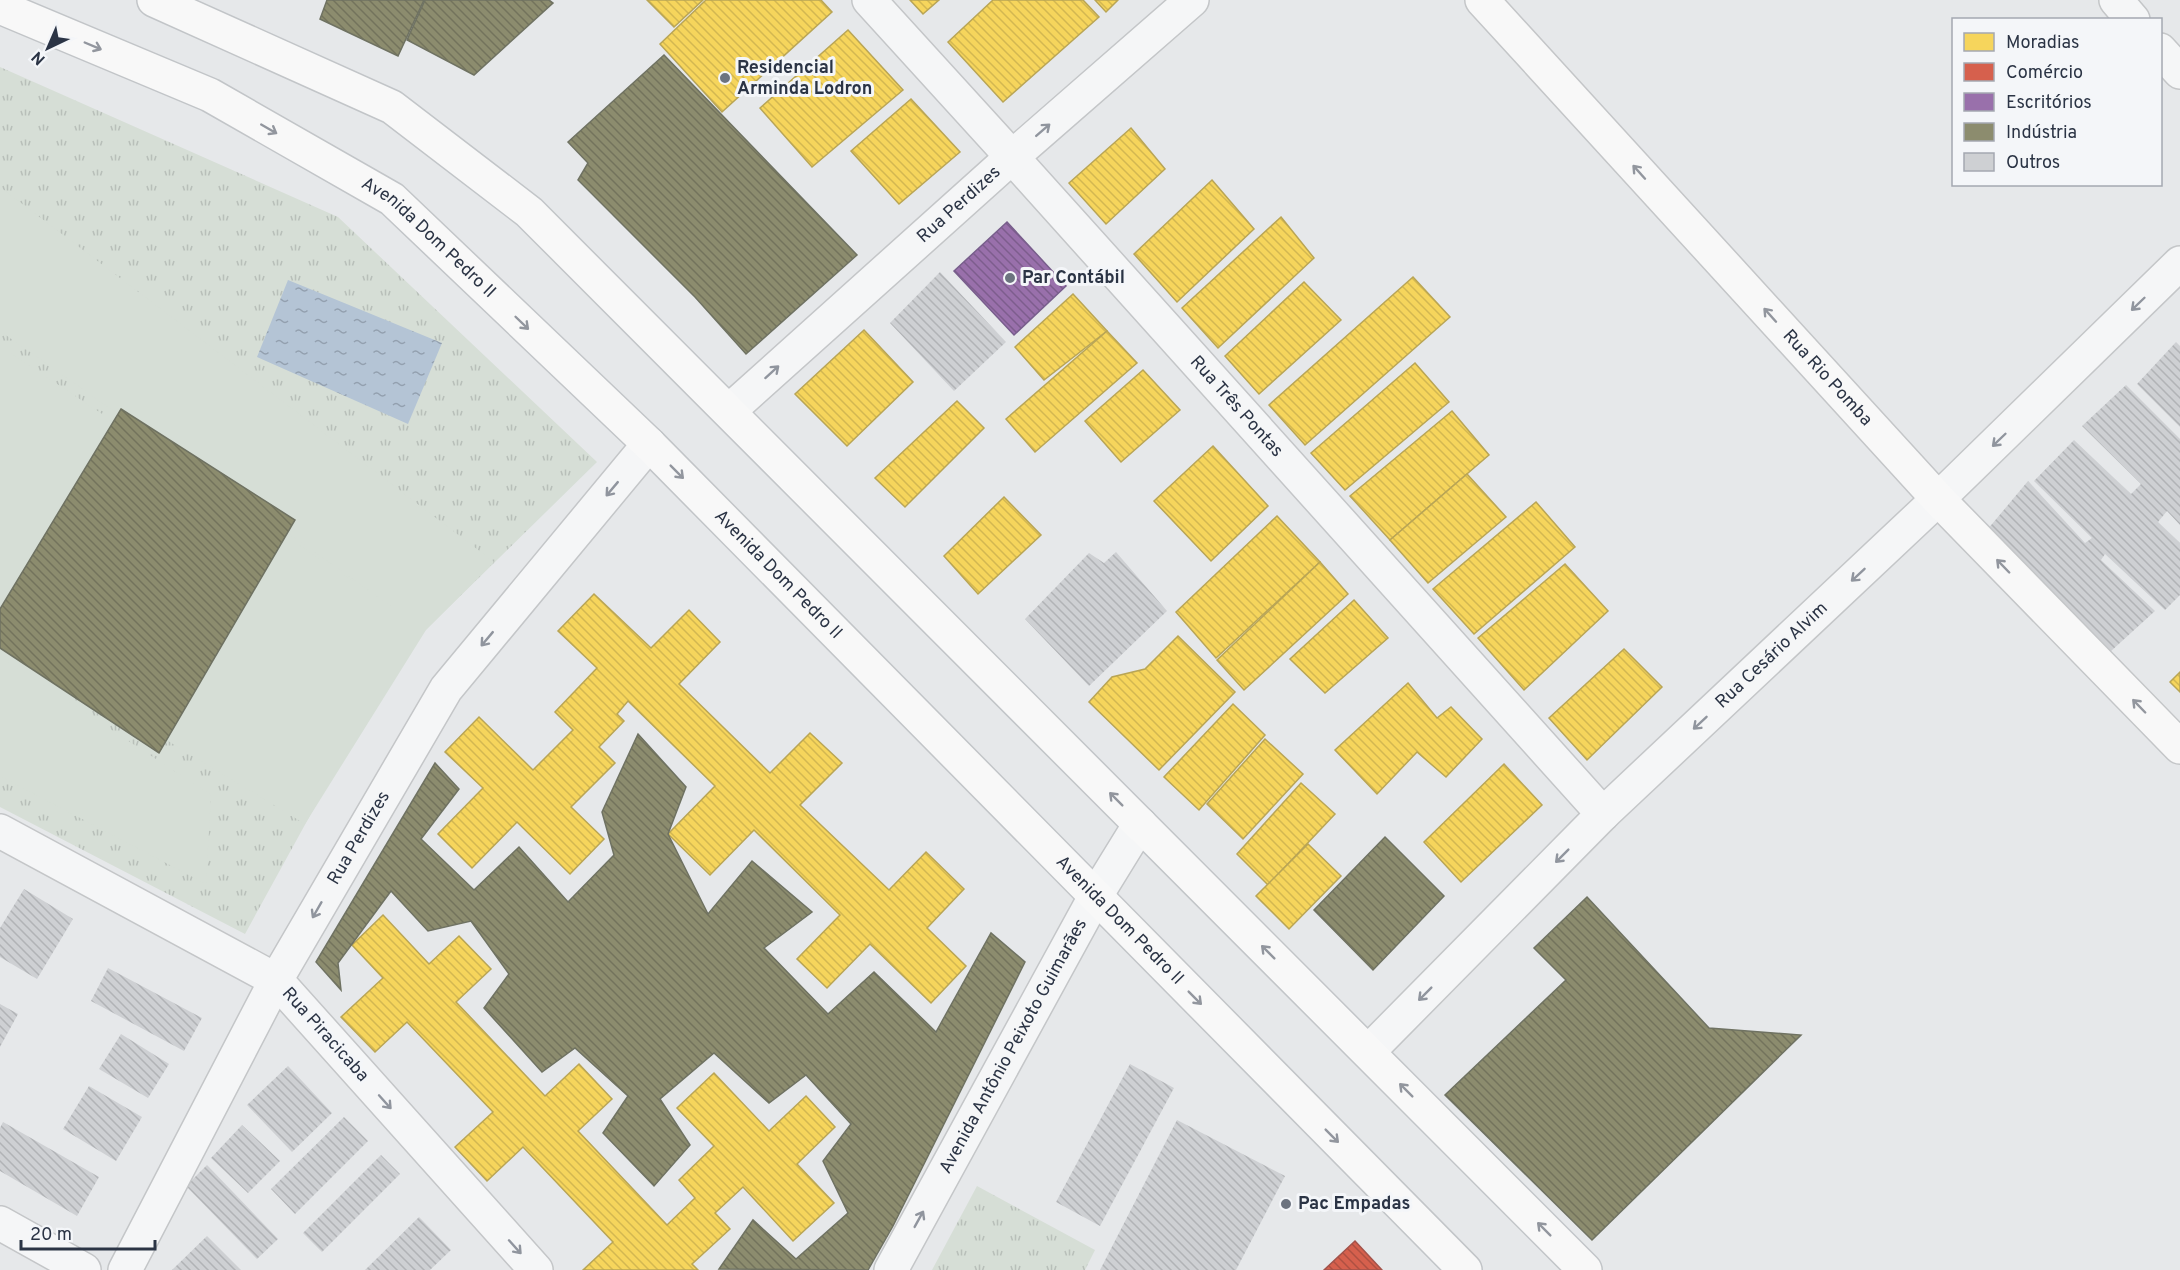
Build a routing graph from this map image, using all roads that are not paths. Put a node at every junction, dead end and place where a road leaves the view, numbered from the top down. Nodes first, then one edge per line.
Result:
1 (154, 0) edge
2 (869, 0) edge
3 (1192, 0) edge
4 (1482, 0) edge
5 (2116, 0) edge
6 (0, 7) edge
7 (2131, 18) edge
8 (2162, 52) edge
9 (2180, 72) edge
10 (1012, 157) junction
11 (2180, 263) edge
12 (729, 411) junction
13 (649, 444) junction
14 (1938, 499) junction
15 (2180, 747) edge
16 (1603, 814) junction
17 (1140, 824) junction
18 (0, 831) edge
19 (1095, 897) junction
20 (276, 980) junction
21 (1368, 1052) junction
22 (0, 1223) edge
23 (84, 1270) edge
24 (125, 1270) edge
25 (536, 1270) edge
26 (891, 1270) edge
27 (1465, 1270) edge
28 (1585, 1270) edge

1 - 12 main road
2 - 10 street, Rua Três Pontas
10 -> 3 street, Rua Perdizes
14 -> 4 main road, Rua Rio Pomba
5 - 7 street
6 -> 13 main road, Avenida Dom Pedro II
8 - 9 street
12 -> 10 street, Rua Perdizes
10 - 16 street, Rua Três Pontas
11 -> 14 street, Rua Cesário Alvim
17 -> 12 main road
13 -> 19 main road, Avenida Dom Pedro II
13 -> 20 street, Rua Perdizes
15 -> 14 main road, Rua Rio Pomba
14 -> 16 street, Rua Cesário Alvim
16 -> 21 street, Rua Cesário Alvim
17 - 19 street, Avenida Antônio Peixoto Guimarães
21 -> 17 main road
18 - 20 street, Rua Piracicaba
26 -> 19 street, Avenida Antônio Peixoto Guimarães
19 -> 27 main road, Avenida Dom Pedro II
20 - 24 street, Rua Perdizes
20 -> 25 street, Rua Piracicaba
28 -> 21 main road
22 - 23 street

